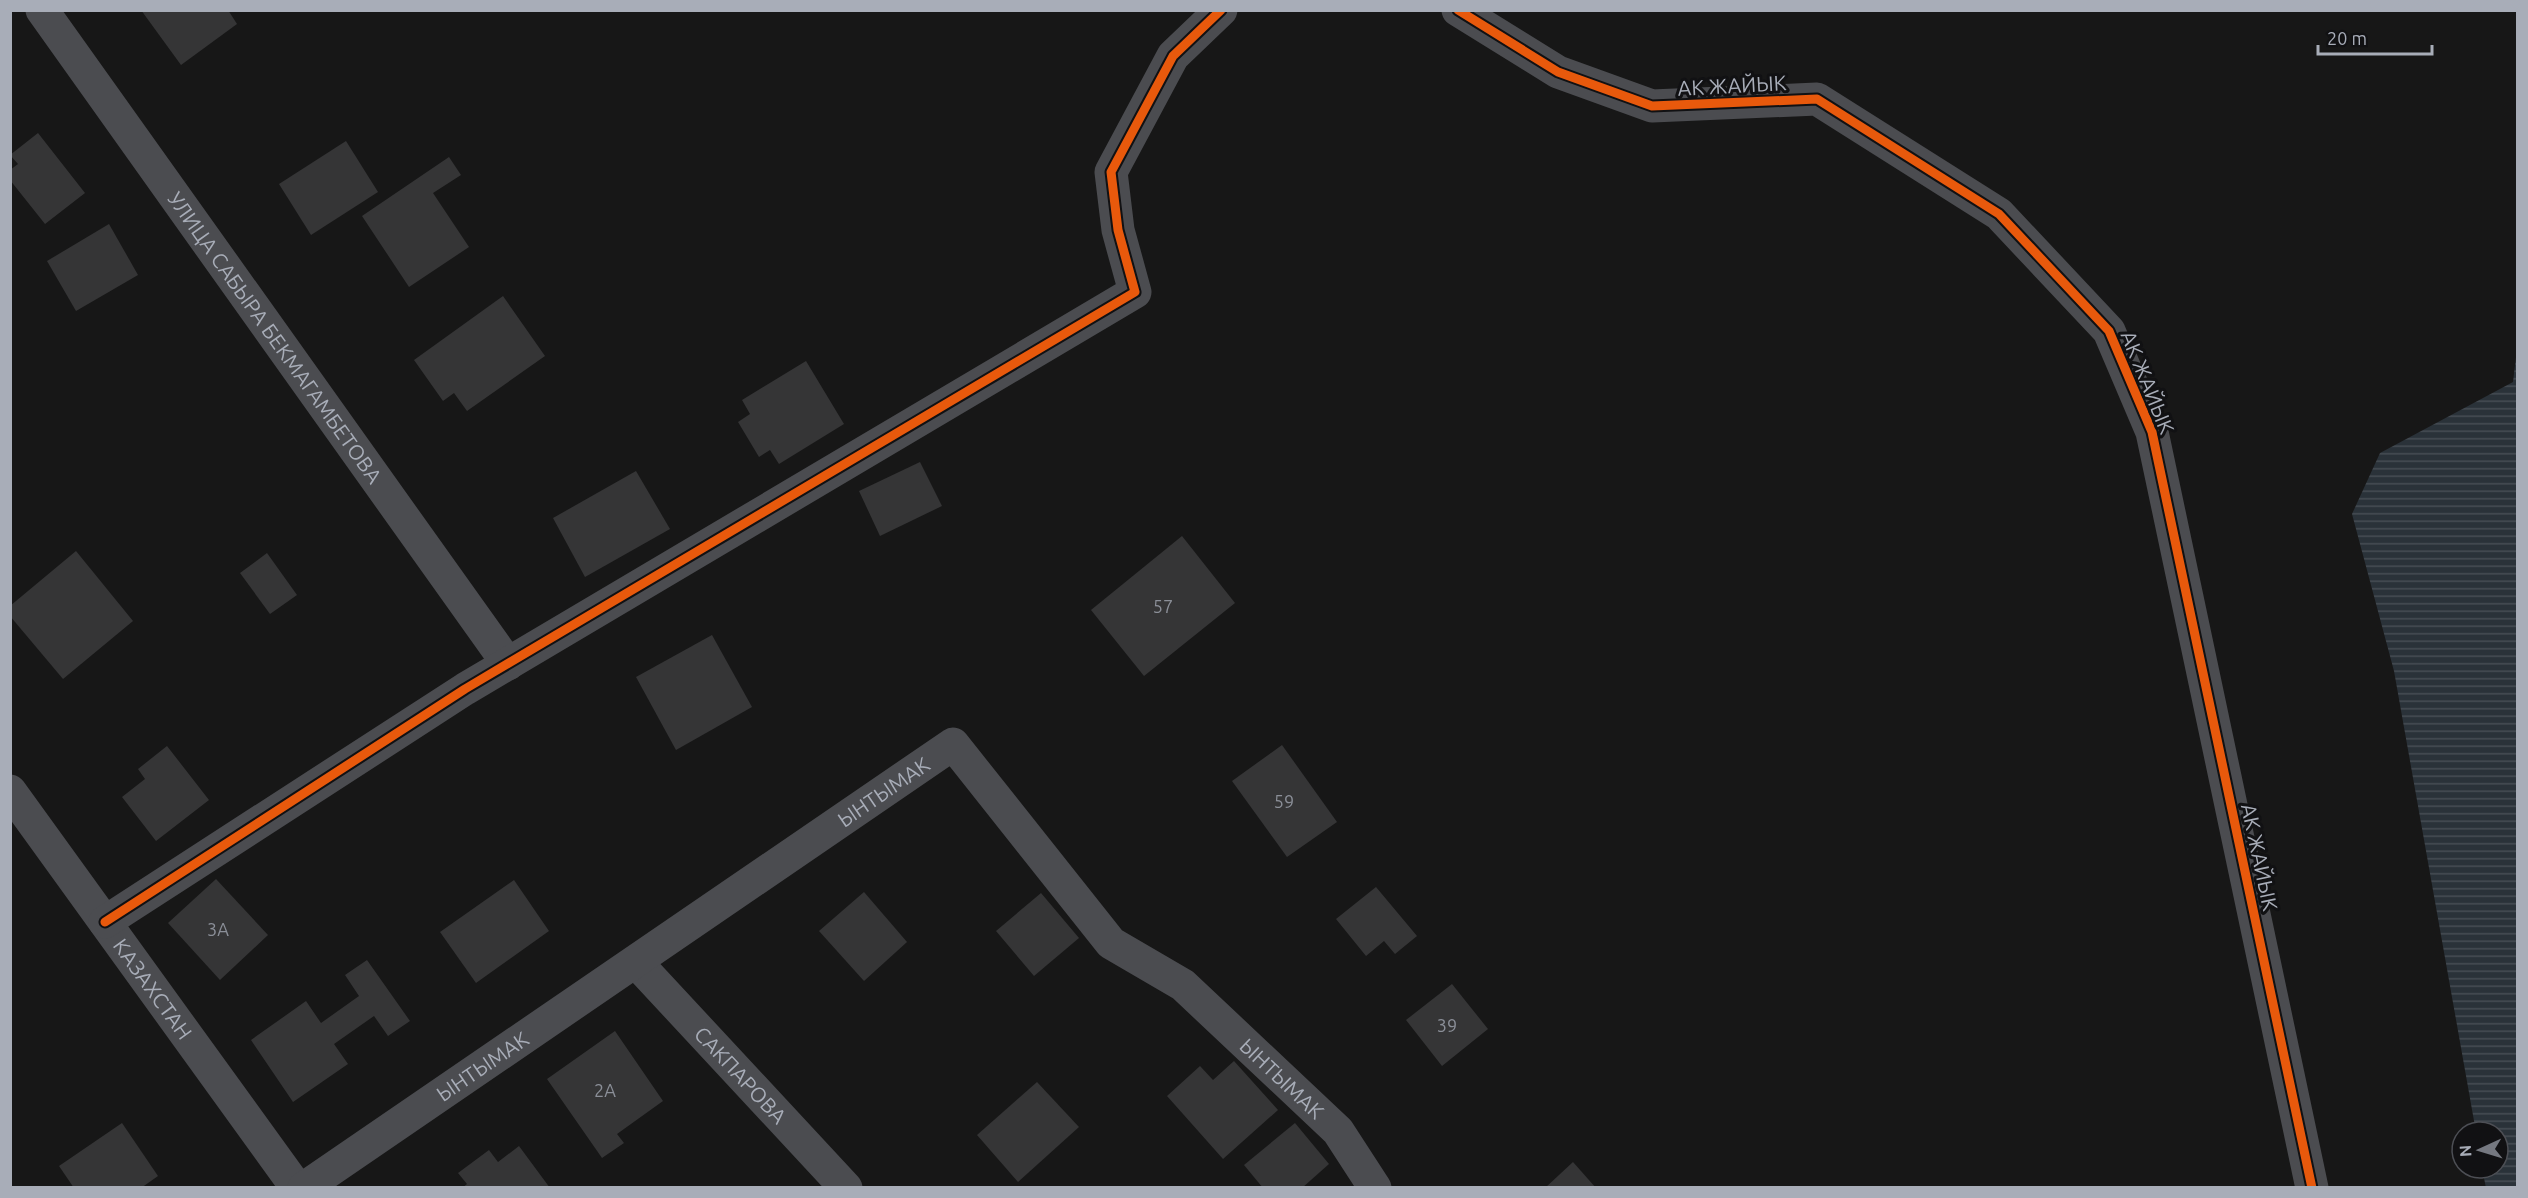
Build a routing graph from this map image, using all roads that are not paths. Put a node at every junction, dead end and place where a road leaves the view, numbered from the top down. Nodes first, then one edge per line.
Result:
1 (42, 10) edge
2 (1221, 10) edge
3 (1458, 10) edge
4 (508, 664) junction
5 (10, 791) edge
6 (105, 922) junction
7 (636, 962) junction
8 (297, 1188) edge
9 (304, 1188) edge
10 (846, 1188) edge
11 (1375, 1188) edge
12 (2312, 1188) edge

1 - 4 street, УЛИЦА САБЫРА БЕКМАГАМБЕТОВА
2 - 4 street
3 - 12 street, АК ЖАЙЫК
4 - 6 street
5 - 6 street, КАЗАХСТАН
6 - 8 street, КАЗАХСТАН
7 - 9 street, ЫНТЫМАК
7 - 10 street, САКПАРОВА
7 - 11 street, ЫНТЫМАК

